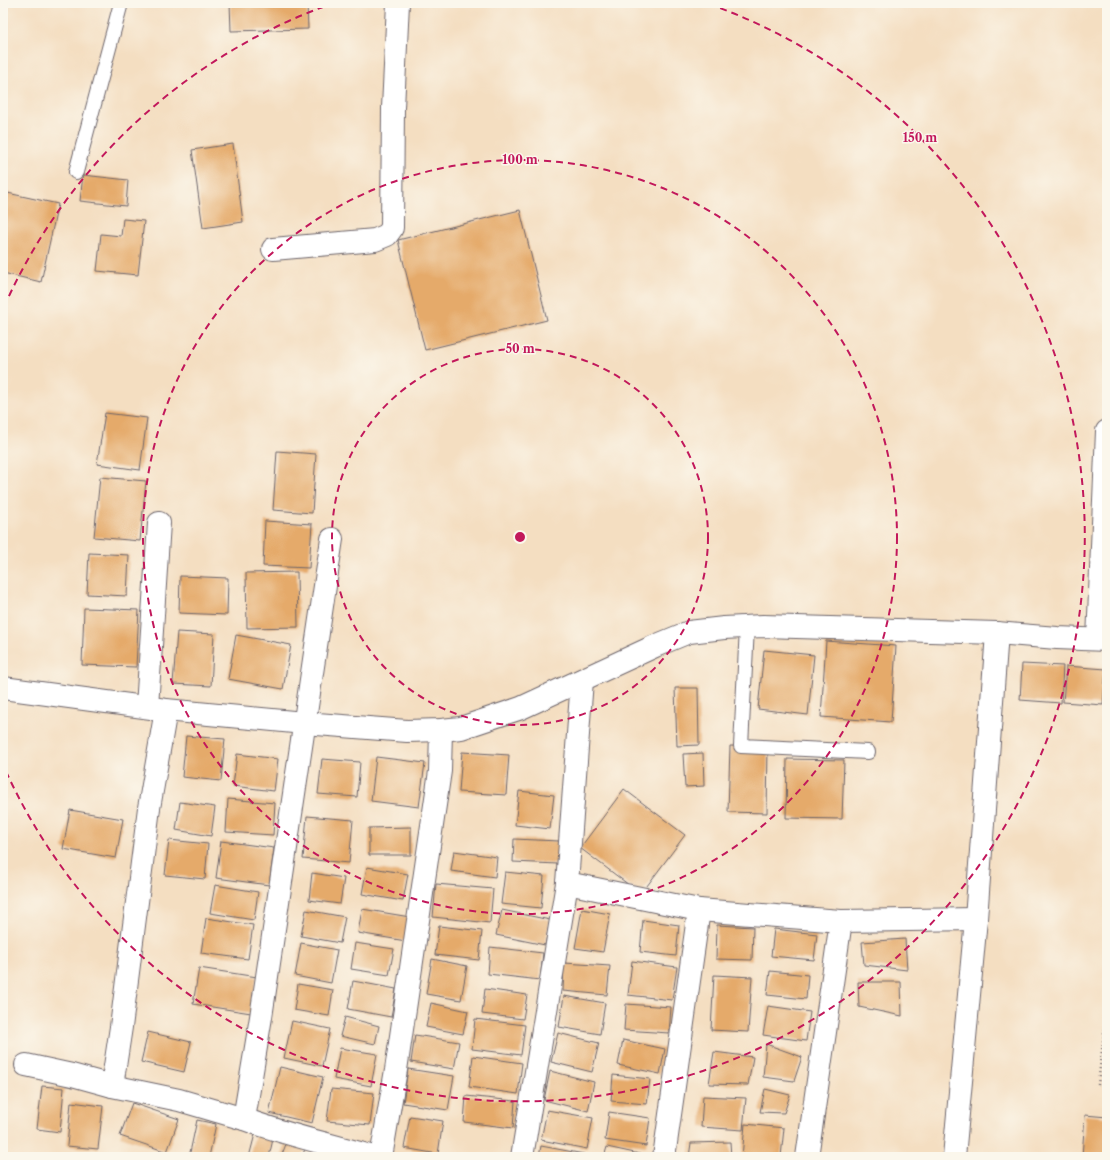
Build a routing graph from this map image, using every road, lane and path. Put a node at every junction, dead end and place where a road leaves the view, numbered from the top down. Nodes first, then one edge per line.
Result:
1 (121, 3) edge
2 (398, 3) edge
3 (76, 172) dead end
4 (273, 249) dead end
5 (1107, 431) edge
6 (159, 523) dead end
7 (332, 538) dead end
8 (747, 627) junction
9 (997, 633) junction
10 (1102, 640) edge
11 (582, 680) junction
12 (3, 688) edge
13 (156, 708) junction
14 (304, 723) junction
15 (441, 730) junction
16 (868, 752) dead end
17 (567, 883) junction
18 (699, 910) junction
19 (976, 919) junction
20 (842, 921) junction
21 (1107, 1006) edge
22 (26, 1065) dead end
23 (1098, 1085) dead end
24 (112, 1086) junction
25 (244, 1119) junction
26 (373, 1157) edge
27 (381, 1157) edge
28 (522, 1157) edge
29 (664, 1157) edge
30 (807, 1157) edge
31 (954, 1157) edge

1 - 3 lane
2 - 4 street
5 - 10 street
6 - 13 street
7 - 14 street
8 - 9 street
8 - 11 street
8 - 16 lane
9 - 10 street
9 - 19 street
11 - 15 street
11 - 17 street
12 - 13 street
13 - 14 street
13 - 24 street
14 - 15 street
14 - 25 street
15 - 27 street
17 - 18 street
17 - 28 street
18 - 20 street
18 - 29 street
19 - 20 street
19 - 31 street
20 - 30 street
21 - 23 path
22 - 24 street
24 - 25 street
25 - 26 street

